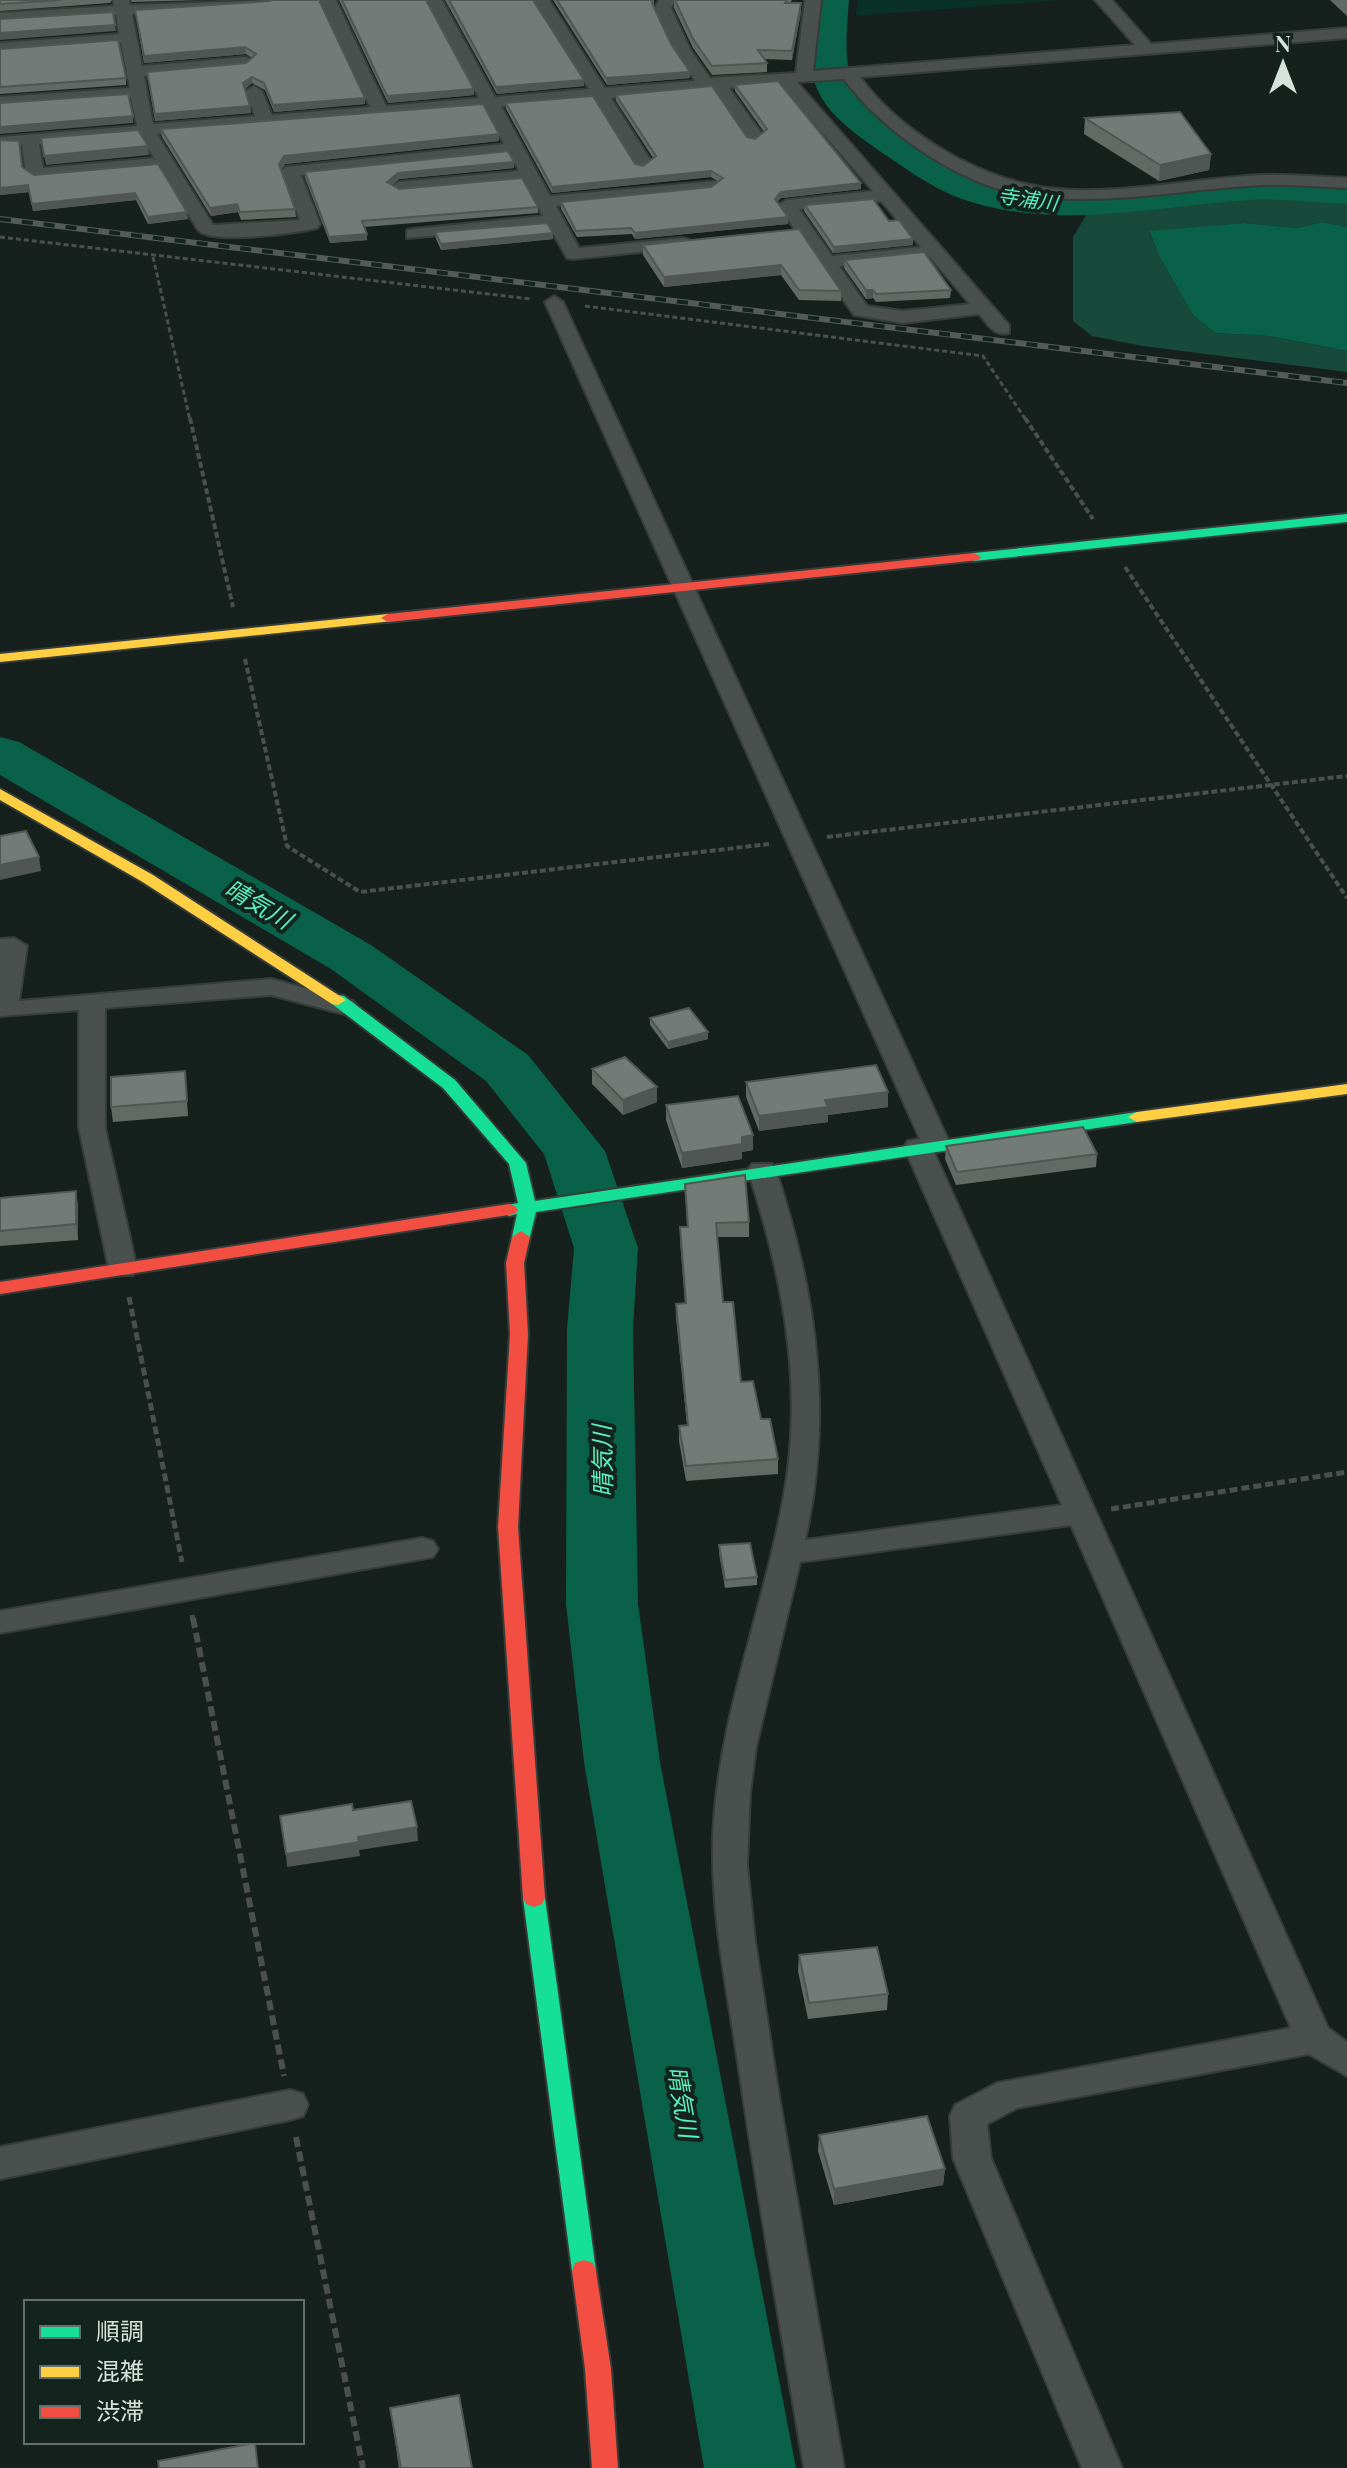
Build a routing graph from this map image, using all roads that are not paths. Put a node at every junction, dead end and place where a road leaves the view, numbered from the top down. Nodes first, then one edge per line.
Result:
1 (270, 0) edge
2 (328, 0) edge
3 (434, 0) edge
4 (541, 0) edge
5 (667, 0) edge
6 (813, 0) edge
7 (1103, 0) edge
8 (121, 4) edge
9 (0, 18) edge
10 (1347, 33) edge
11 (128, 38) junction
12 (1145, 47) junction
13 (0, 48) edge
14 (246, 62) edge
15 (847, 71) junction
16 (135, 72) junction
17 (804, 74) junction
18 (782, 76) junction
19 (710, 82) junction
20 (254, 91) edge
21 (139, 92) junction
22 (599, 92) junction
23 (492, 101) junction
24 (0, 102) edge
25 (380, 111) junction
26 (265, 120) junction
27 (146, 130) junction
28 (755, 137) edge
29 (30, 140) junction
30 (0, 142) edge
31 (517, 148) junction
32 (165, 162) junction
33 (644, 164) edge
34 (531, 175) junction
35 (1347, 183) edge
36 (711, 185) edge
37 (399, 187) edge
38 (885, 195) junction
39 (545, 202) junction
40 (555, 220) junction
41 (805, 230) junction
42 (778, 233) edge
43 (413, 234) dead end
44 (707, 240) edge
45 (934, 251) junction
46 (827, 262) junction
47 (554, 302) road end
48 (983, 308) junction
49 (1002, 329) dead end
50 (1347, 518) edge
51 (684, 587) junction
52 (0, 658) edge
53 (0, 794) edge
54 (0, 947) edge
55 (92, 1001) junction
56 (346, 1006) junction
57 (1347, 1089) edge
58 (927, 1145) junction
59 (762, 1170) junction
60 (528, 1207) junction
61 (123, 1269) junction
62 (0, 1288) edge
63 (1082, 1513) junction
64 (422, 1549) dead end
65 (787, 1550) junction
66 (0, 1622) edge
67 (1314, 2038) junction
68 (1347, 2061) edge
69 (290, 2105) road end
70 (0, 2163) edge
71 (605, 2468) edge
72 (824, 2468) edge
73 (1102, 2468) edge

1 - 8 street
2 - 25 street
3 - 23 street
4 - 22 street
5 - 19 street
6 - 17 street
7 - 12 street
8 - 9 street
8 - 11 street
10 - 12 street
11 - 13 street
11 - 16 street
12 - 15 street
14 - 16 street
15 - 17 street
15 - 35 street
16 - 21 street
17 - 18 street
18 - 19 street
18 - 38 street
19 - 22 street
19 - 28 street
20 - 26 street
21 - 24 street
21 - 27 street
22 - 23 street
22 - 33 street
23 - 25 street
23 - 31 street
25 - 26 street
26 - 27 street
27 - 29 street
27 - 32 street
29 - 30 street
29 - 32 street
31 - 32 street
31 - 34 street
34 - 37 street
34 - 39 street
36 - 39 street
38 - 41 street
38 - 45 street
39 - 40 street
40 - 43 street
40 - 44 street
41 - 42 street
41 - 46 street
45 - 46 street
45 - 48 street
46 - 48 street
47 - 51 street
48 - 49 street
50 - 51 street
51 - 52 street
51 - 58 street
53 - 56 street
54 - 55 street
55 - 56 street
55 - 61 street
56 - 60 street
57 - 58 street
58 - 59 street
58 - 63 street
59 - 60 street
59 - 65 street
60 - 61 street
60 - 71 street
61 - 62 street
63 - 65 street
63 - 67 street
64 - 66 street
65 - 72 street
67 - 68 street
67 - 73 street
69 - 70 street

